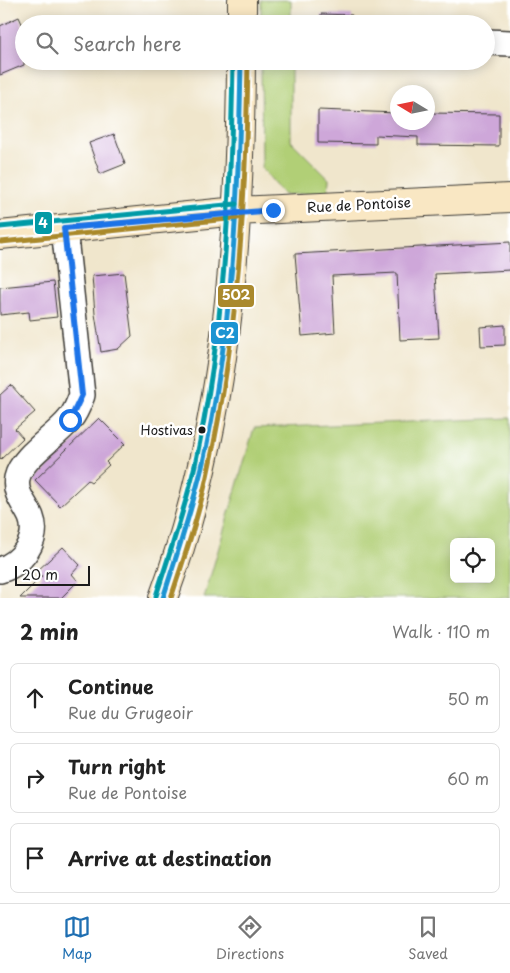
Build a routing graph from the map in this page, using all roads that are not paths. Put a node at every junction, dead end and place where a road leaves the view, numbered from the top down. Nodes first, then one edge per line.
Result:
1 (242, 0) edge
2 (242, 15) edge
3 (495, 42) edge
4 (510, 43) edge
5 (241, 70) edge
6 (510, 198) edge
7 (237, 211) junction
8 (64, 228) junction
9 (0, 235) edge
10 (5, 568) edge
11 (163, 598) edge

1 - 2 street
3 - 4 street
5 - 7 street
6 - 7 street, Rue de Pontoise
7 - 8 street, Rue de Pontoise
7 - 11 street
8 - 9 street, Rue de Pontoise
8 - 10 street

